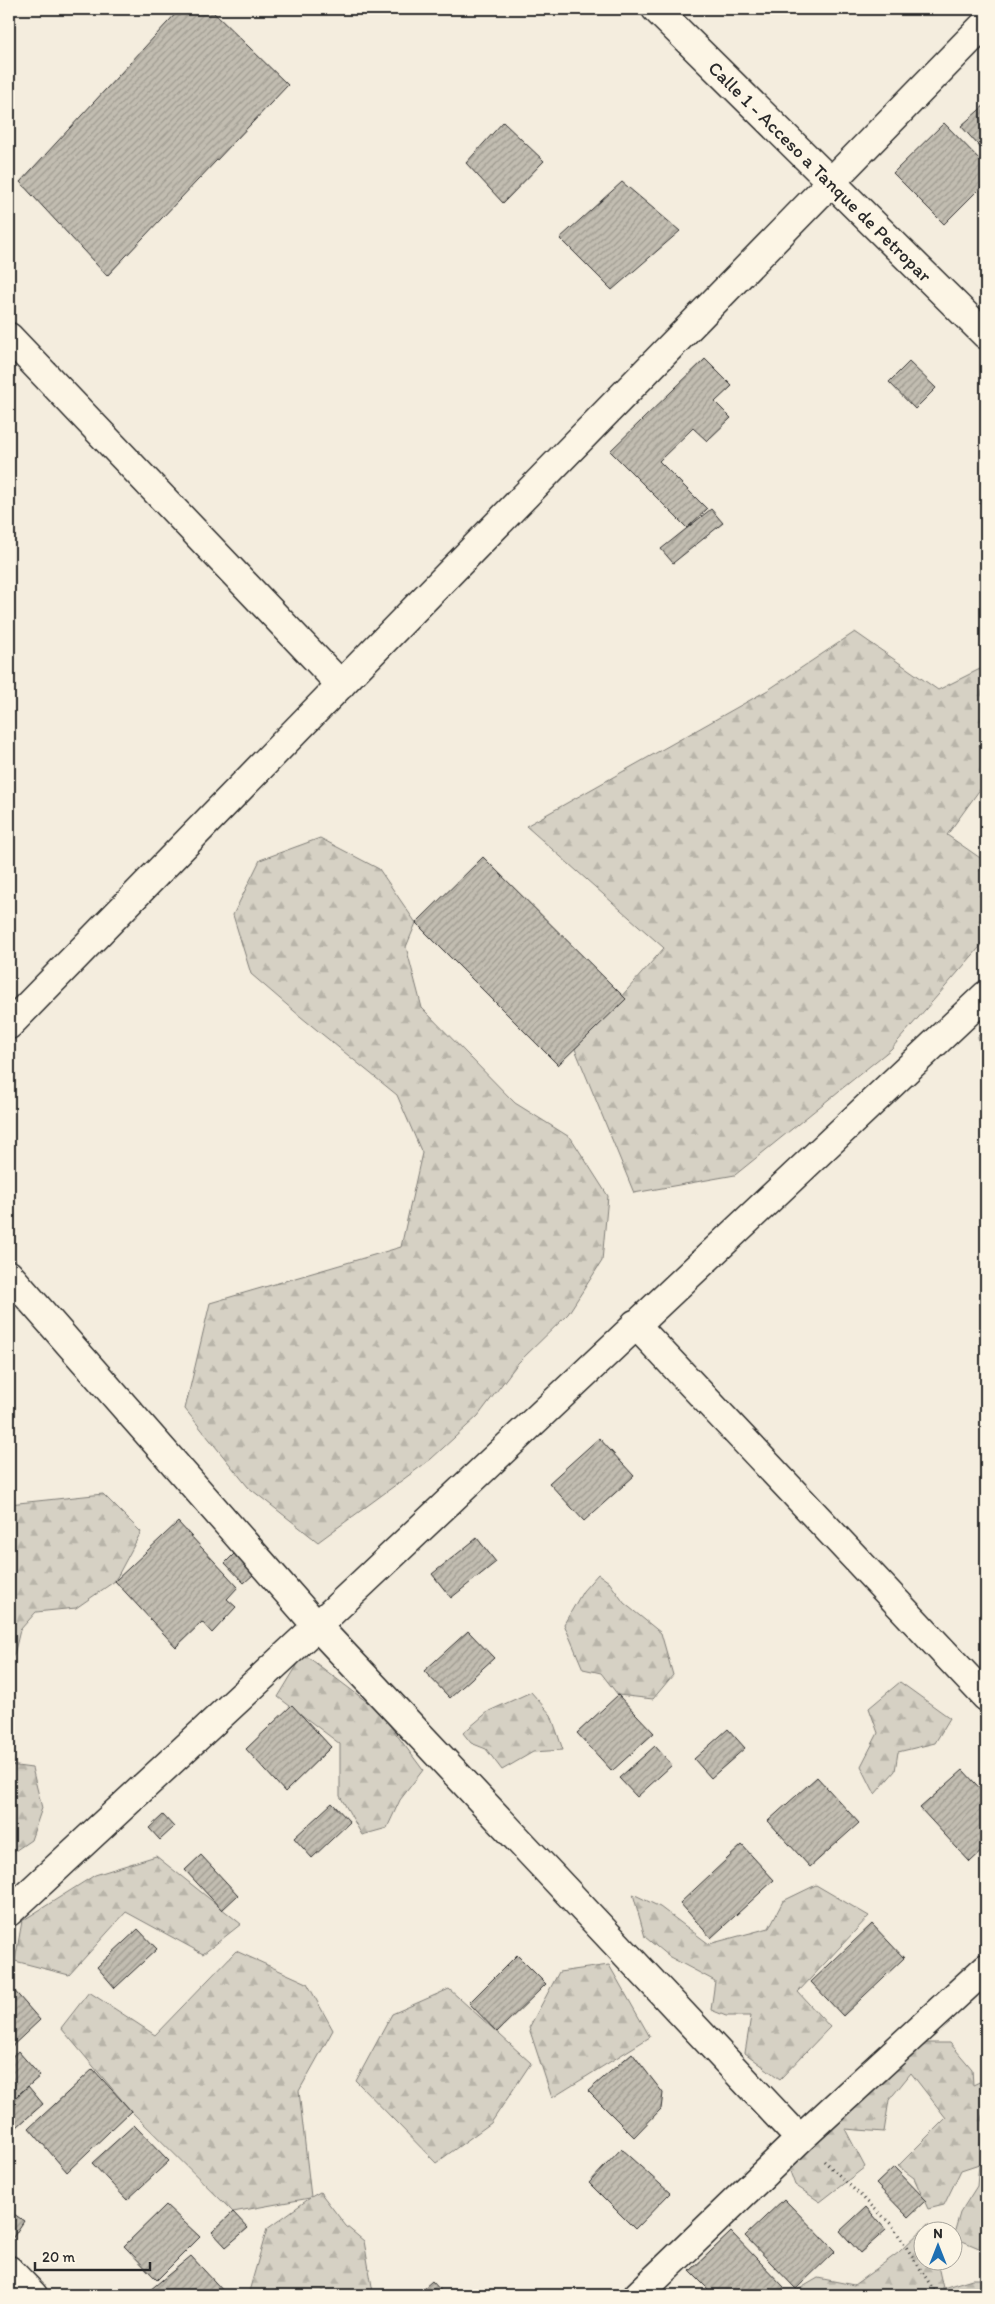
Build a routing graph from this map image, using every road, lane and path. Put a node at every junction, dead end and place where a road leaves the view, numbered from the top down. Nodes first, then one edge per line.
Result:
1 (656, 9) edge
2 (986, 24) edge
3 (832, 182) junction
4 (986, 335) edge
5 (9, 337) edge
6 (341, 685) junction
7 (986, 995) edge
8 (9, 1025) edge
9 (9, 1275) edge
10 (635, 1324) junction
11 (317, 1626) junction
12 (986, 1696) edge
13 (9, 1912) edge
14 (986, 1968) edge
15 (800, 2139) junction
16 (9, 2270) edge
17 (32, 2295) edge
18 (638, 2295) edge
19 (937, 2295) edge

1 - 3 street, Calle 1 - Acceso a Tanque de Petropar
2 - 3 street
3 - 4 street, Calle 1 - Acceso a Tanque de Petropar
3 - 6 street
5 - 6 street
6 - 8 street
7 - 10 street
9 - 11 street
10 - 11 street
10 - 12 street
11 - 13 street
11 - 15 street
14 - 15 street
15 - 18 street
15 - 19 path
16 - 17 street

